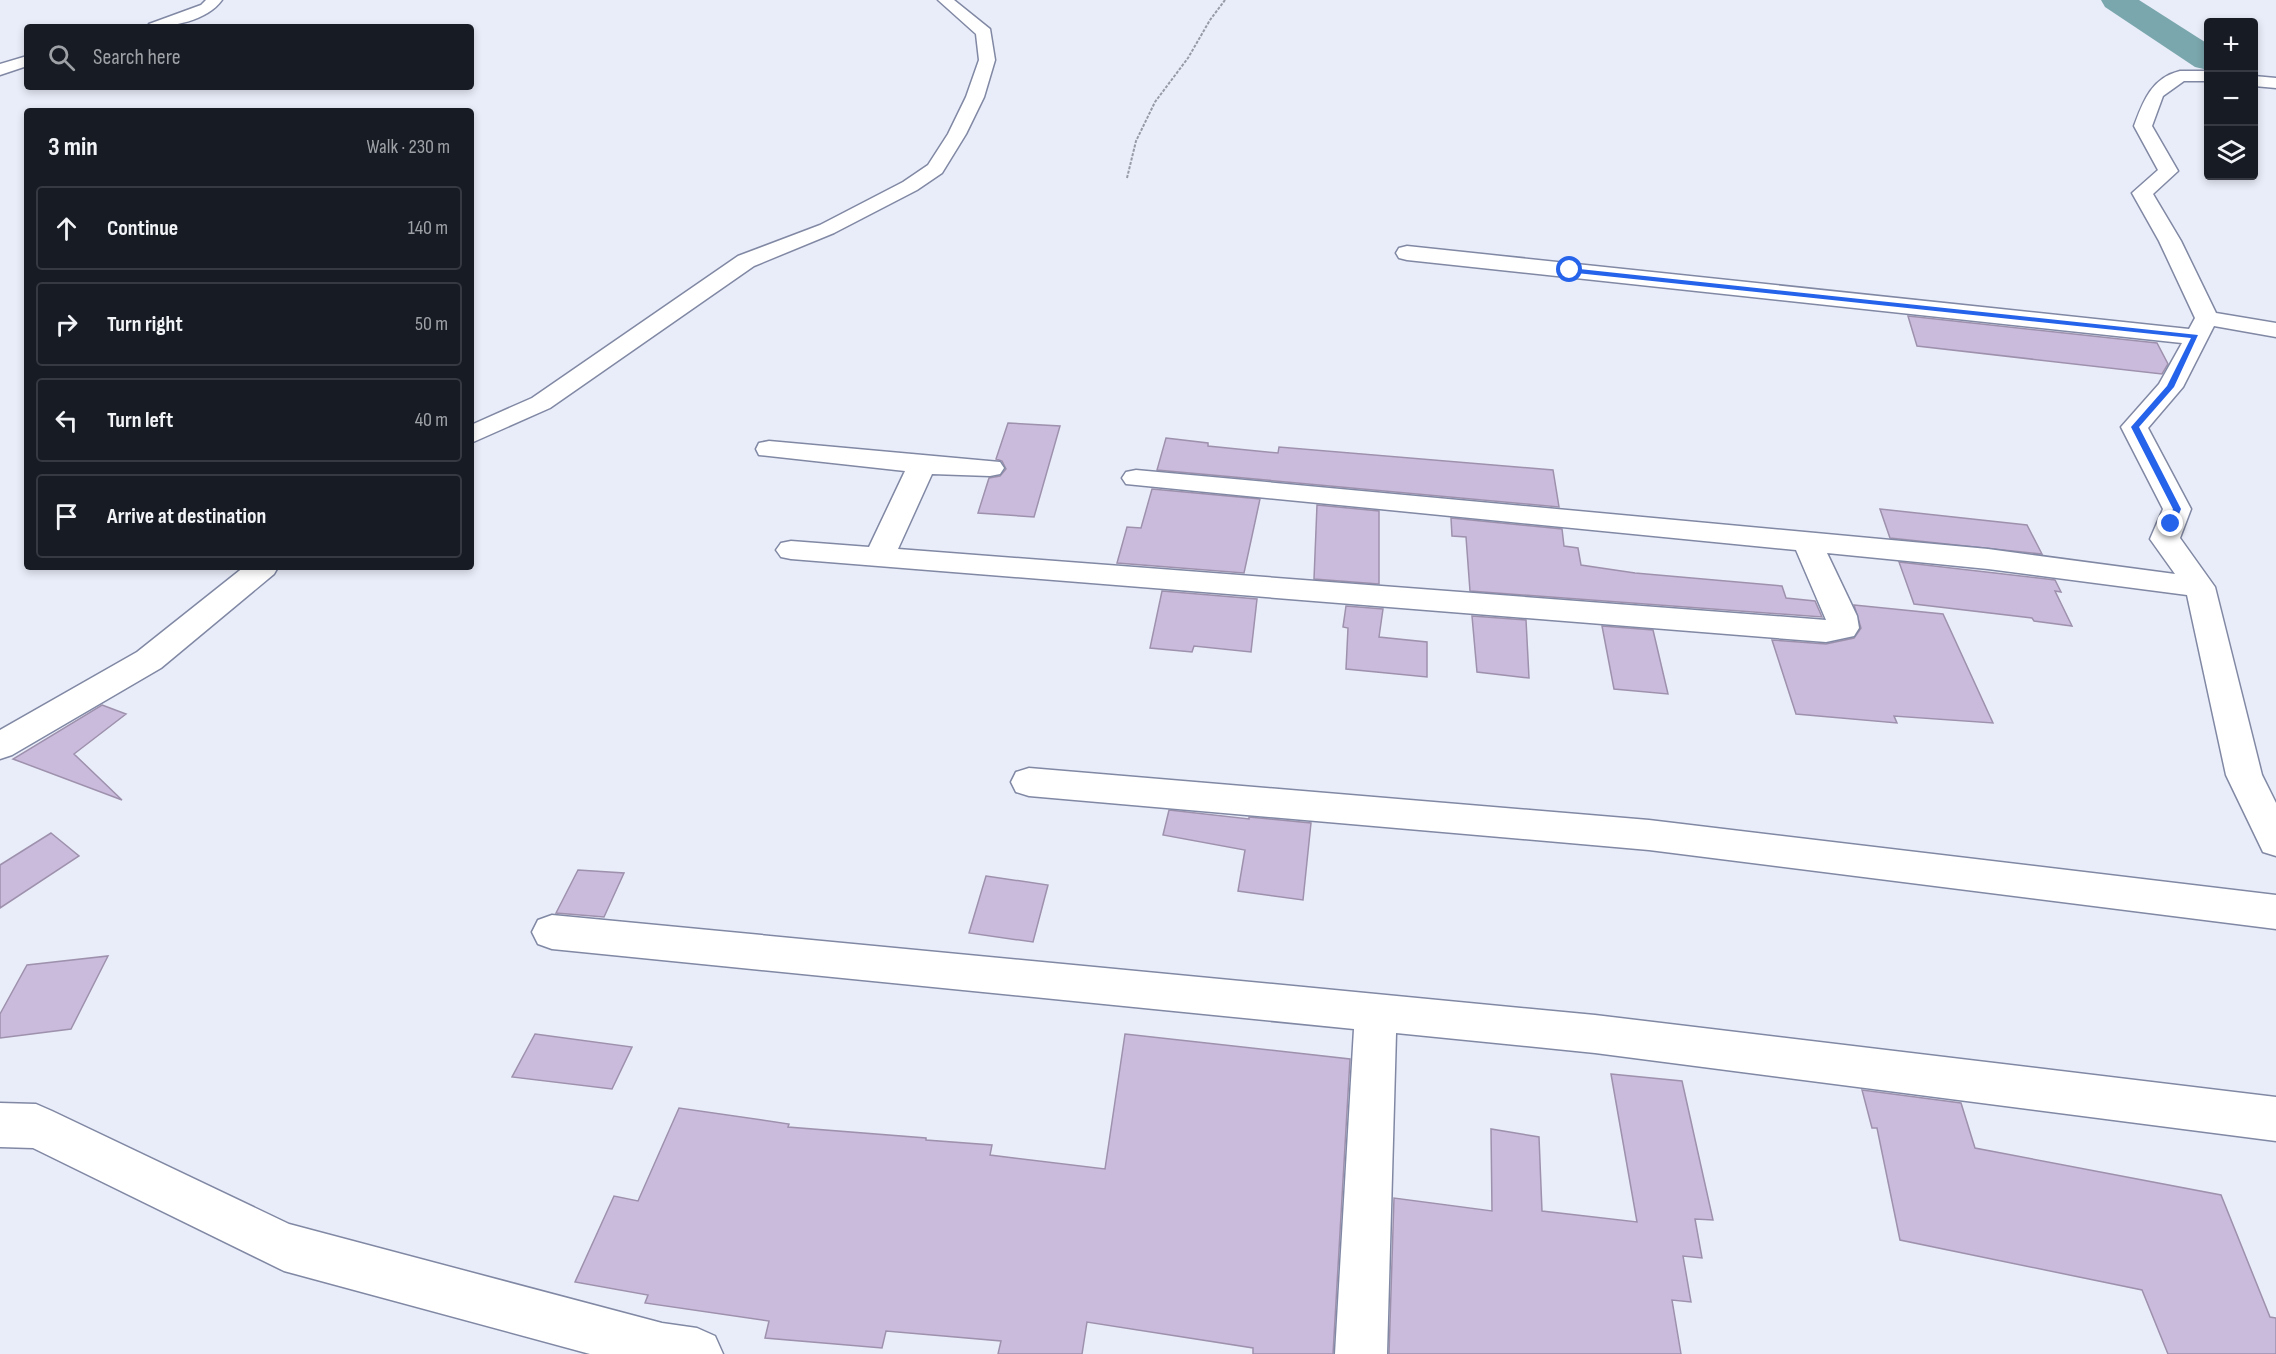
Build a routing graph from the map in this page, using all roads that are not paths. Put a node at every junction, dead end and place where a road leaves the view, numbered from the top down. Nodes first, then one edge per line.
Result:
1 (215, 0) edge
2 (945, 0) edge
3 (163, 24) edge
4 (24, 62) edge
5 (0, 70) edge
6 (2204, 76) edge
7 (2263, 82) edge
8 (2276, 93) edge
9 (1407, 253) dead end
10 (2201, 327) junction
11 (2276, 330) edge
12 (474, 434) edge
13 (769, 449) dead end
14 (922, 465) junction
15 (990, 468) dead end
16 (1136, 478) dead end
17 (1807, 541) junction
18 (791, 550) dead end
19 (879, 557) junction
20 (259, 570) edge
21 (2200, 587) junction
22 (0, 746) edge
23 (2260, 777) edge
24 (1029, 782) dead end
25 (2276, 841) edge
26 (2276, 912) edge
27 (552, 932) dead end
28 (1376, 1013) junction
29 (2276, 1119) edge
30 (0, 1125) edge
31 (697, 1354) edge
32 (1361, 1354) edge

1 - 3 street
2 - 12 street
4 - 5 street
6 - 10 street
7 - 8 street
9 - 10 street
10 - 11 street
10 - 21 street
13 - 14 street
14 - 15 street
14 - 19 street
16 - 17 street
17 - 19 street
17 - 21 street
18 - 19 street
20 - 22 street
21 - 23 street
23 - 25 street
24 - 26 street
27 - 28 street
28 - 29 street
28 - 32 street
30 - 31 street

